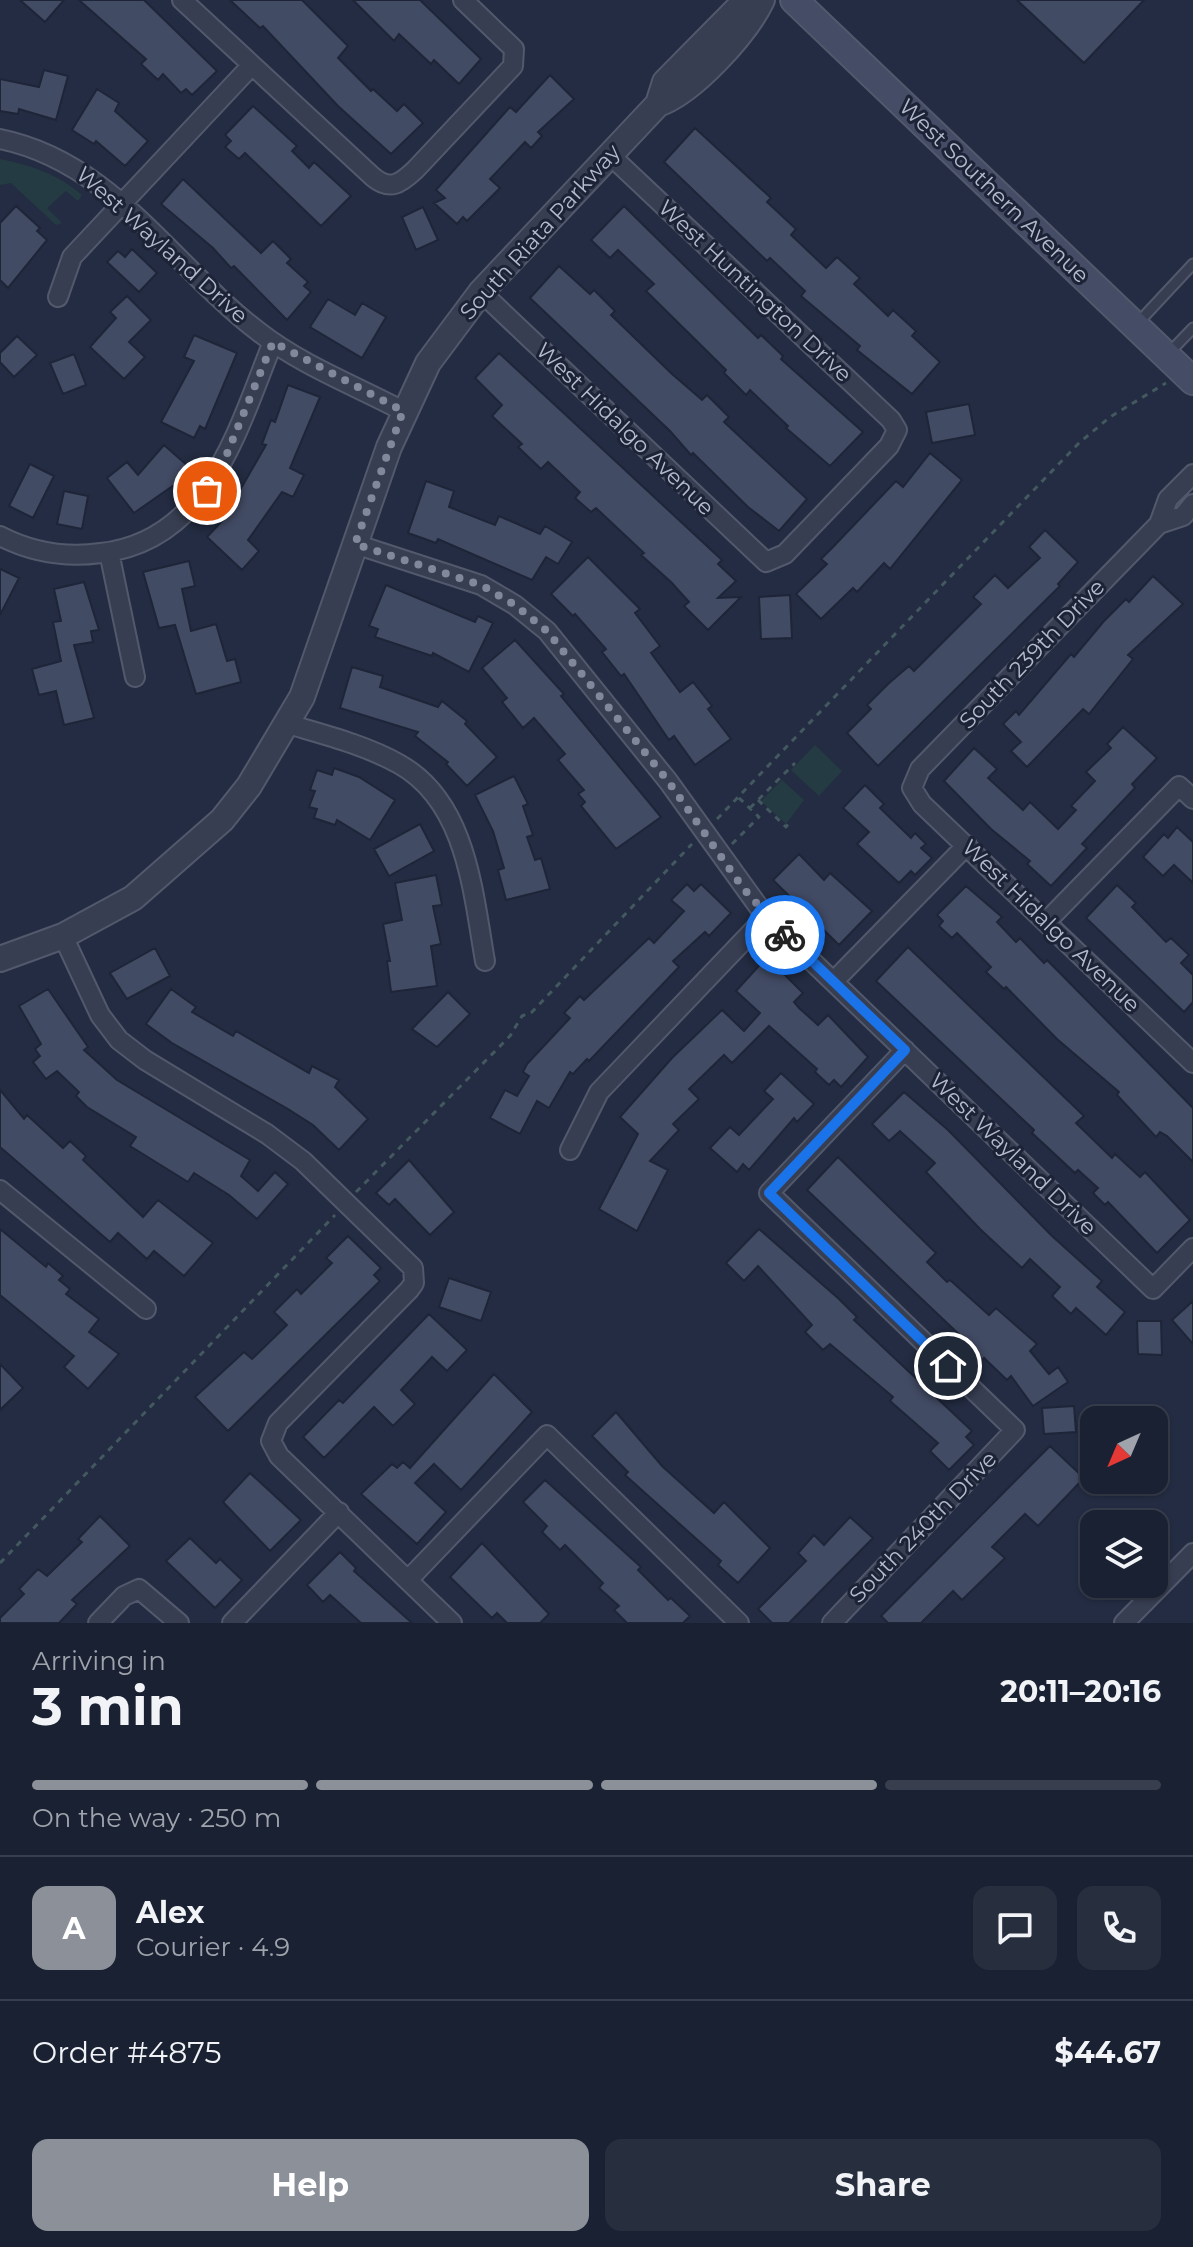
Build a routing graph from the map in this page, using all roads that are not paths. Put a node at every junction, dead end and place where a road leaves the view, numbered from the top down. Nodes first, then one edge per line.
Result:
1 (182, 0) edge
2 (463, 0) edge
3 (746, 0) edge
4 (762, 0) edge
5 (794, 0) edge
6 (252, 65) junction
7 (658, 104) junction
8 (0, 139) edge
9 (610, 155) junction
10 (121, 205) junction
11 (1193, 264) edge
12 (481, 292) junction
13 (58, 297) dead end
14 (1135, 327) junction
15 (1193, 328) edge
16 (273, 342) junction
17 (1180, 370) edge
18 (403, 411) junction
19 (1193, 474) edge
20 (1193, 504) edge
21 (1159, 524) junction
22 (0, 536) edge
23 (355, 544) junction
24 (109, 552) junction
25 (772, 562) joint
26 (135, 677) dead end
27 (288, 724) junction
28 (912, 788) joint
29 (1193, 799) edge
30 (967, 845) junction
31 (766, 917) junction
32 (1047, 921) junction
33 (63, 936) junction
34 (0, 959) edge
35 (485, 961) dead end
36 (834, 981) junction
37 (905, 1050) junction
38 (1193, 1063) edge
39 (570, 1150) dead end
40 (0, 1190) edge
41 (1193, 1248) edge
42 (146, 1309) dead end
43 (339, 1512) junction
44 (1193, 1553) edge
45 (408, 1580) junction
46 (98, 1623) edge
47 (179, 1623) edge
48 (232, 1623) edge
49 (452, 1623) edge
50 (739, 1623) edge
51 (832, 1623) edge
52 (1124, 1623) edge

1 - 6 street
2 - 6 street
3 - 7 street, South Riata Parkway
4 - 7 street, South Riata Parkway
5 - 14 main road, West Southern Avenue
6 - 10 street
7 - 9 street, South Riata Parkway
8 - 10 street, West Wayland Drive
9 - 12 street, South Riata Parkway
9 - 25 street, West Huntington Drive
10 - 13 street
10 - 16 street, West Wayland Drive
11 - 14 lane
12 - 18 street, South Riata Parkway
12 - 25 street, West Hidalgo Avenue
14 - 17 main road, West Southern Avenue
15 - 17 lane
16 - 18 street, West Wayland Drive
16 - 24 street
18 - 23 street, South Riata Parkway
19 - 21 street, South 239th Drive
20 - 21 street, South 239th Drive
21 - 28 street, South 239th Drive
22 - 24 street
23 - 27 street, South Riata Parkway
23 - 31 street, West Wayland Drive
24 - 26 street
27 - 33 street, South Riata Parkway
27 - 35 street
28 - 30 street, West Hidalgo Avenue
29 - 32 street
30 - 32 street, West Hidalgo Avenue
30 - 36 street
31 - 36 street, West Wayland Drive
31 - 39 street
32 - 38 street, West Hidalgo Avenue
33 - 34 street, South Riata Parkway
33 - 43 street
36 - 37 street, West Wayland Drive
37 - 41 street, West Wayland Drive
37 - 51 street, South 240th Drive
40 - 42 street
43 - 45 street
43 - 48 street
44 - 52 street
45 - 49 street
45 - 50 street
46 - 47 street

